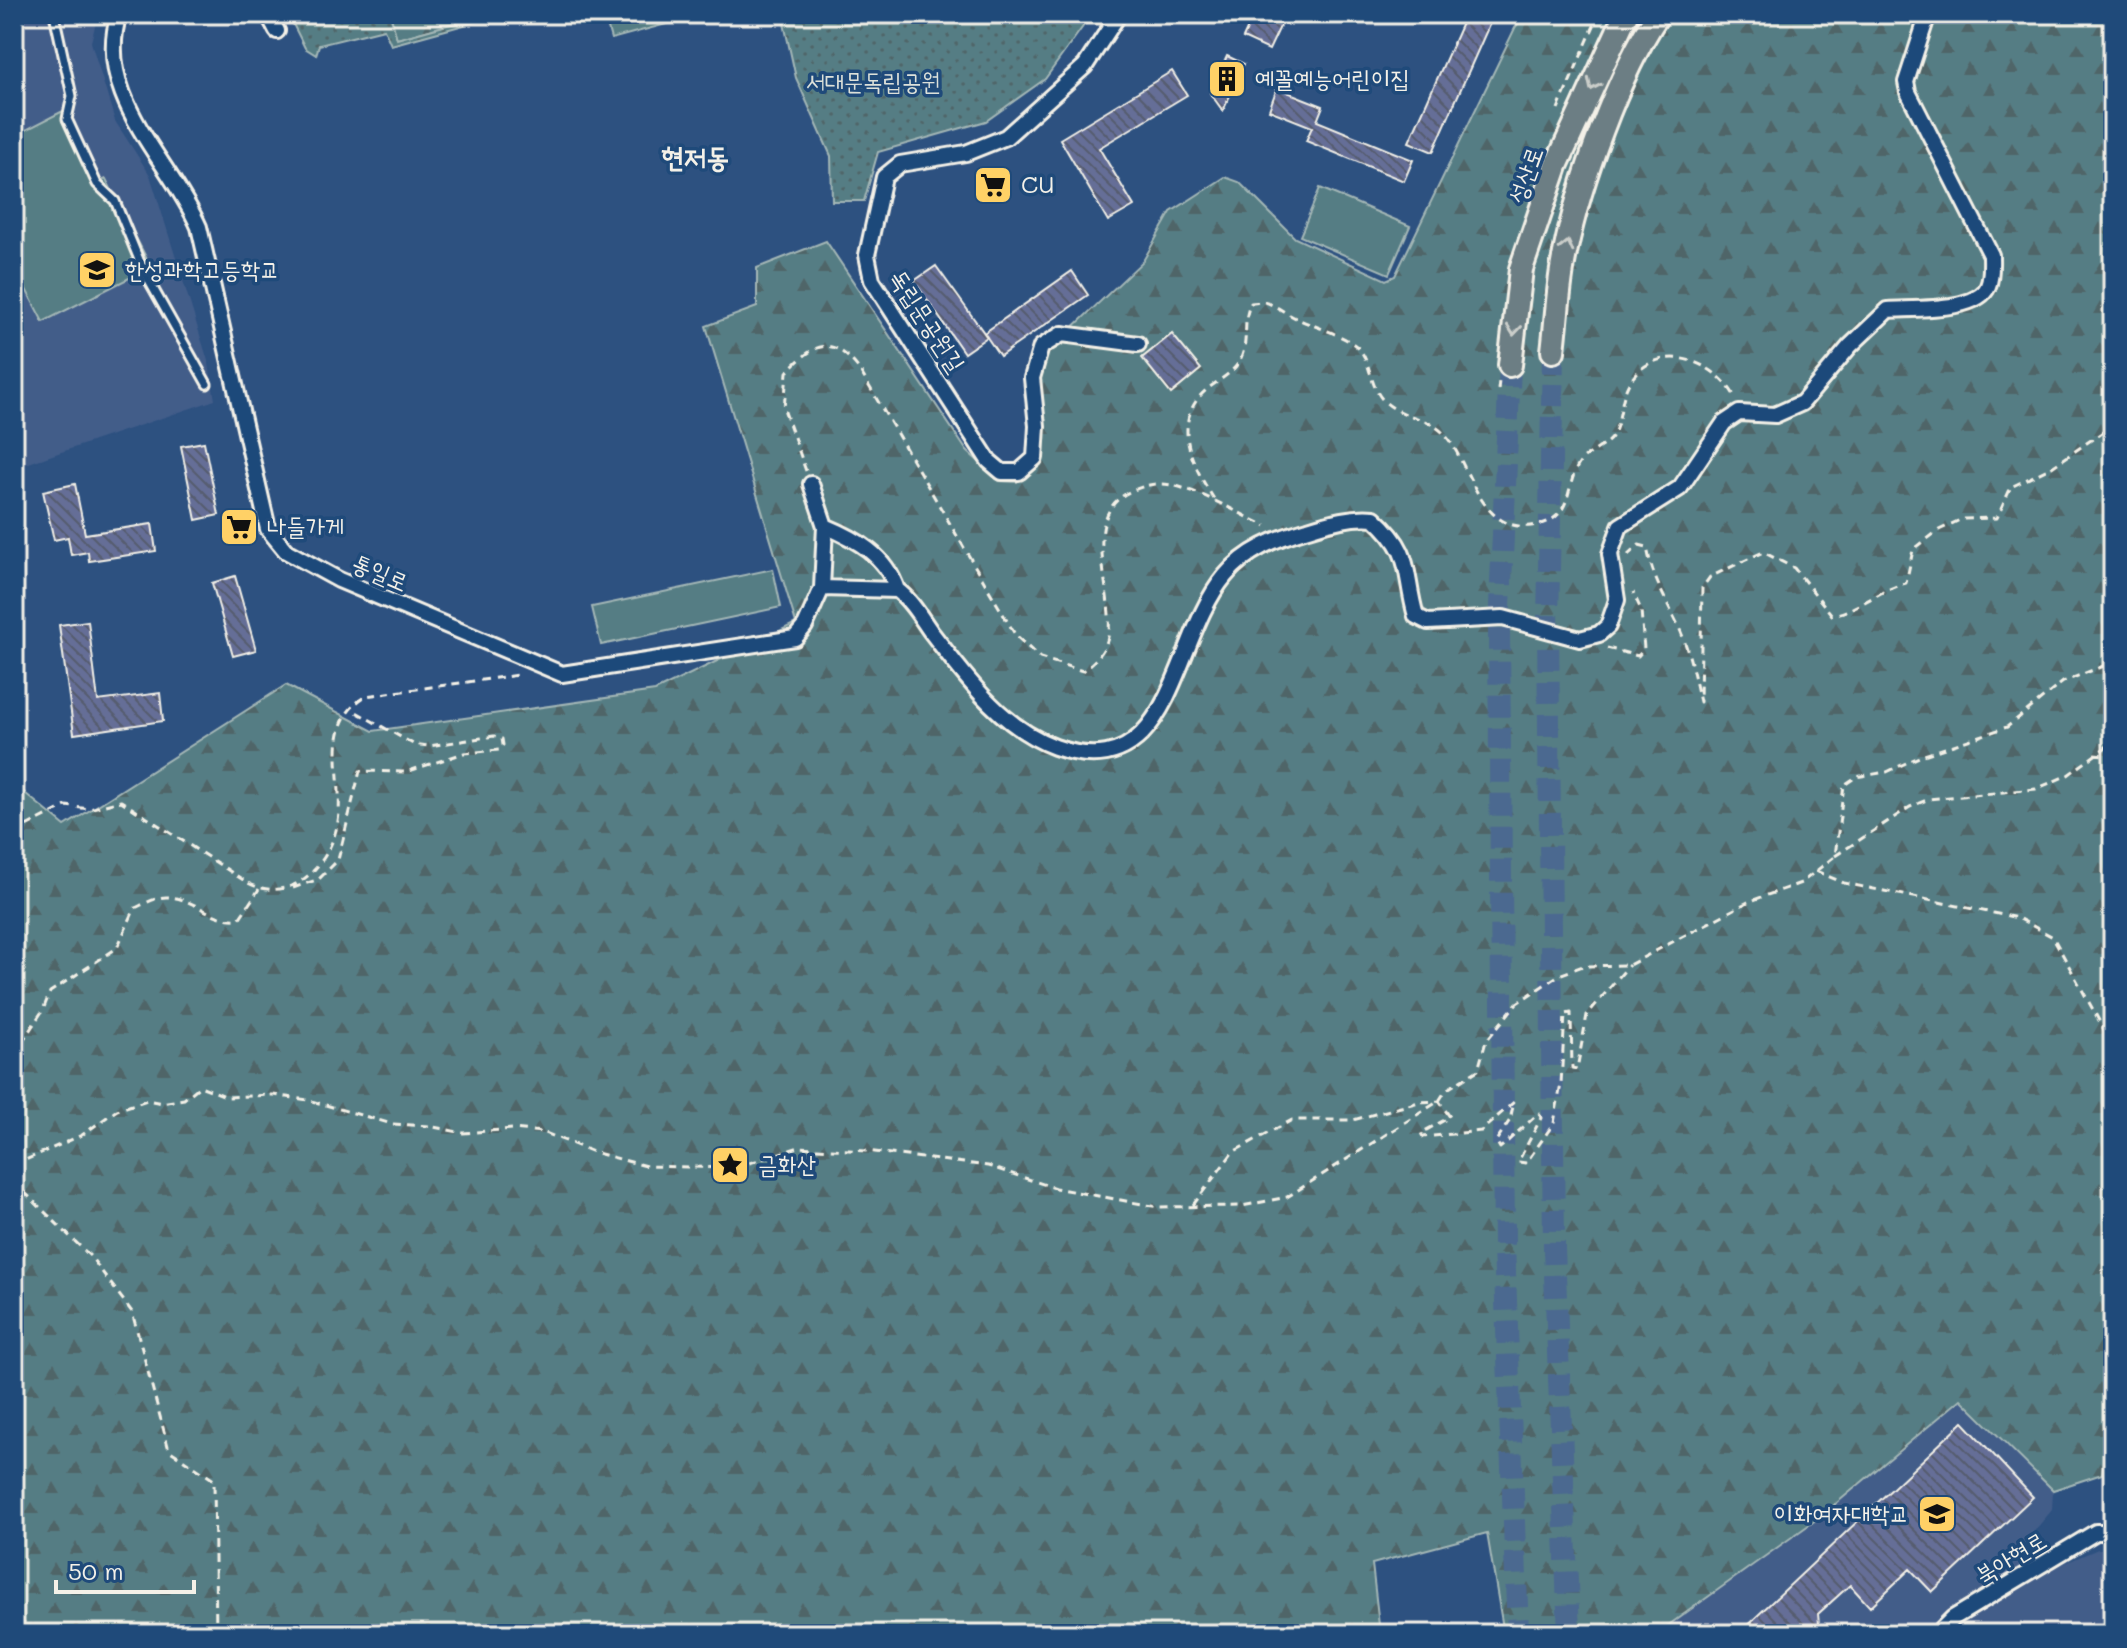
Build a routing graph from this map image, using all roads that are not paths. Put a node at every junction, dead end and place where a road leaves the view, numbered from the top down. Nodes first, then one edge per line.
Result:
1 (54, 14) edge
2 (119, 14) edge
3 (268, 14) edge
4 (1119, 14) edge
5 (1626, 14) edge
6 (1928, 14) edge
7 (1654, 19) edge
8 (277, 31) dead end
9 (1138, 344) dead end
10 (1553, 351) tunnel mouth
11 (1510, 365) tunnel mouth
12 (207, 384) dead end
13 (811, 484) road end
14 (825, 526) junction
15 (822, 588) junction
16 (897, 590) junction
17 (2113, 1532) edge
18 (1937, 1634) edge

1 - 12 lane
2 - 15 street, 통일로
3 - 8 street
4 - 9 street, 독립문공원길
5 -> 11 main road, 성산로
6 - 16 street
10 -> 7 main road
13 - 14 street
14 - 15 street
14 - 16 street
15 - 16 street
17 - 18 street, 북아현로

